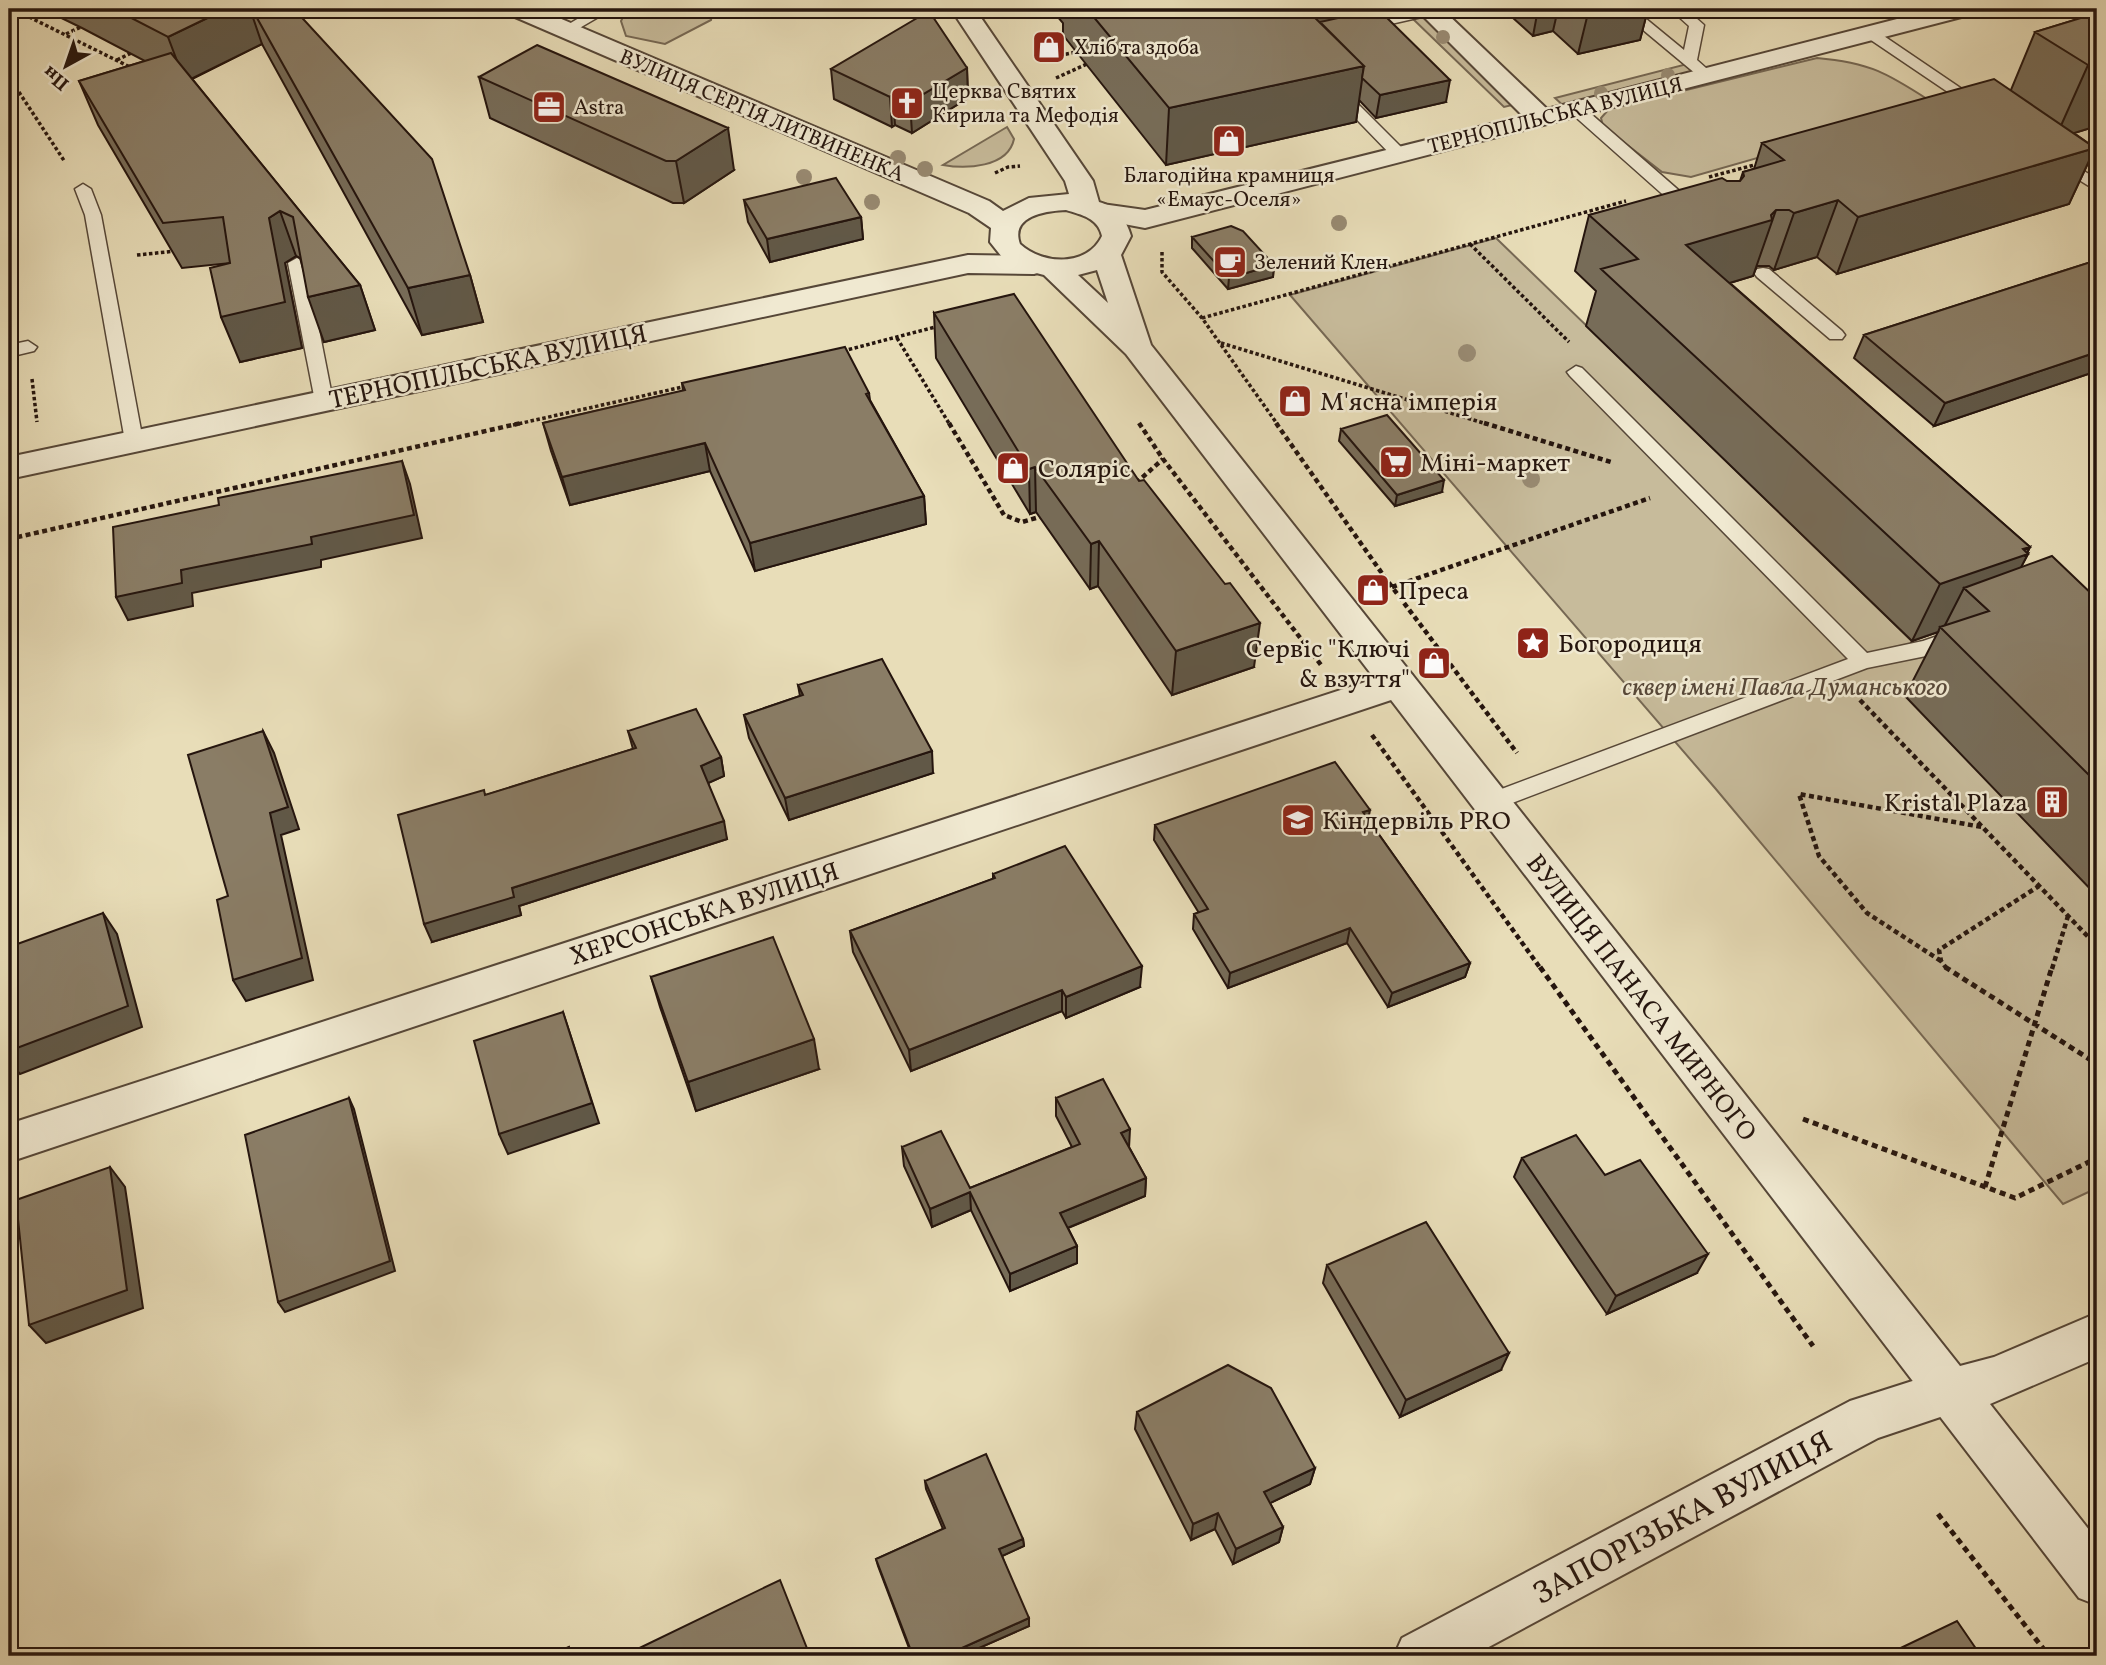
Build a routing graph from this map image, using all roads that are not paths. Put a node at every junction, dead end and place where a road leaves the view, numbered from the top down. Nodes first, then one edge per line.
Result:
1 (517, 9) edge
2 (605, 9) edge
3 (963, 9) edge
4 (1625, 9) edge
5 (1677, 9) edge
6 (1964, 9) edge
7 (1429, 10) edge
8 (566, 30) junction
9 (1342, 32) edge
10 (1870, 33) junction
11 (1698, 69) junction
12 (1328, 82) edge
13 (1577, 110) junction
14 (1542, 119) junction
15 (1998, 119) edge
16 (2042, 149) edge
17 (1400, 155) junction
18 (2097, 186) edge
19 (83, 190) road end
20 (1094, 209) junction
21 (1145, 219) junction
22 (1706, 222) edge
23 (1004, 230) junction
24 (1111, 250) junction
25 (297, 263) edge
26 (968, 264) junction
27 (1043, 267) junction
28 (1763, 273) edge
29 (1836, 335) dead end
30 (28, 347) road end
31 (1137, 347) junction
32 (9, 351) edge
33 (1576, 372) dead end
34 (324, 401) junction
35 (134, 441) junction
36 (9, 468) edge
37 (1973, 631) edge
38 (1863, 661) junction
39 (1398, 684) junction
40 (1491, 802) junction
41 (9, 1143) edge
42 (2097, 1335) edge
43 (1950, 1392) junction
44 (2097, 1580) edge
45 (1420, 1656) edge

1 - 8 street, ВУЛИЦЯ СЕРГІЯ ЛИТВИНЕНКА
2 - 8 lane
3 - 20 street
4 - 11 lane
5 - 11 lane
6 - 10 street, ТЕРНОПІЛЬСЬКА ВУЛИЦЯ
7 - 9 lane
7 - 14 street
8 - 23 street, ВУЛИЦЯ СЕРГІЯ ЛИТВИНЕНКА
10 - 11 street, ТЕРНОПІЛЬСЬКА ВУЛИЦЯ
10 - 15 lane
11 - 13 street, ТЕРНОПІЛЬСЬКА ВУЛИЦЯ
12 - 17 lane
13 - 14 street, ТЕРНОПІЛЬСЬКА ВУЛИЦЯ
13 - 22 lane
14 - 17 street, ТЕРНОПІЛЬСЬКА ВУЛИЦЯ
16 - 18 lane
17 - 21 street, ТЕРНОПІЛЬСЬКА ВУЛИЦЯ
19 - 35 lane
20 - 21 street, ТЕРНОПІЛЬСЬКА ВУЛИЦЯ
20 - 23 street
20 - 24 street
21 - 24 street, ТЕРНОПІЛЬСЬКА ВУЛИЦЯ
23 - 26 street, ТЕРНОПІЛЬСЬКА ВУЛИЦЯ
23 - 27 street
24 - 27 street
24 - 31 street, ВУЛИЦЯ ПАНАСА МИРНОГО
25 - 34 lane
26 - 27 street, ТЕРНОПІЛЬСЬКА ВУЛИЦЯ
26 - 34 street, ТЕРНОПІЛЬСЬКА ВУЛИЦЯ
27 - 31 street, ВУЛИЦЯ ПАНАСА МИРНОГО
28 - 29 lane
30 - 32 lane
31 - 39 street, ВУЛИЦЯ ПАНАСА МИРНОГО
33 - 38 lane
34 - 35 street, ТЕРНОПІЛЬСЬКА ВУЛИЦЯ
35 - 36 street, ТЕРНОПІЛЬСЬКА ВУЛИЦЯ
37 - 38 lane
38 - 40 lane
39 - 40 street, ВУЛИЦЯ ПАНАСА МИРНОГО
39 - 41 street, ХЕРСОНСЬКА ВУЛИЦЯ
40 - 43 street, ВУЛИЦЯ ПАНАСА МИРНОГО
42 - 43 street, ЗАПОРІЗЬКА ВУЛИЦЯ
43 - 44 street, ВУЛИЦЯ ПАНАСА МИРНОГО
43 - 45 street, ЗАПОРІЗЬКА ВУЛИЦЯ

